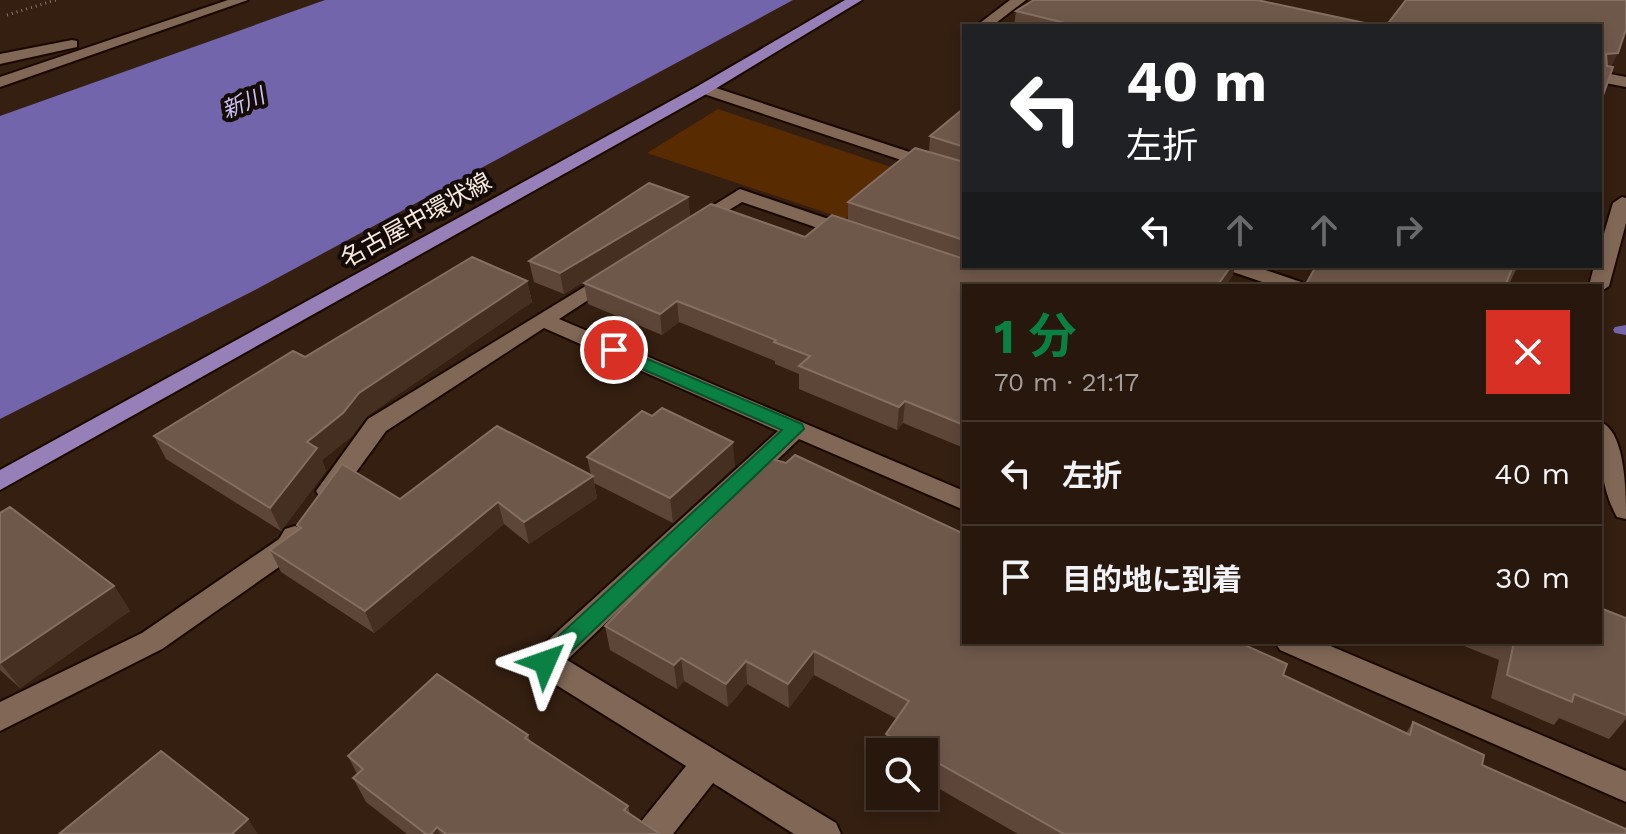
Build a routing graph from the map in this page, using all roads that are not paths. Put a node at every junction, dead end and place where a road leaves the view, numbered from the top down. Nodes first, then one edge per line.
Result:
1 (241, 0) edge
2 (855, 0) edge
3 (1019, 0) edge
4 (986, 24) edge
5 (150, 32) junction
6 (0, 59) edge
7 (1602, 77) edge
8 (0, 82) edge
9 (1626, 82) edge
10 (704, 89) junction
11 (962, 175) edge
12 (1602, 198) edge
13 (1624, 204) edge
14 (675, 236) edge
15 (883, 244) edge
16 (636, 260) edge
17 (1240, 268) edge
18 (1288, 284) edge
19 (1600, 284) edge
20 (543, 320) junction
21 (795, 429) junction
22 (1602, 439) edge
23 (0, 481) edge
24 (1615, 497) edge
25 (962, 500) edge
26 (1295, 644) edge
27 (0, 717) edge
28 (709, 763) junction
29 (1626, 787) edge
30 (652, 834) edge
31 (824, 834) edge

1 - 5 street
2 - 10 main road, 名古屋中環状線
3 - 4 street
5 - 6 street
5 - 8 street
7 - 9 street
10 - 11 street
10 - 23 main road, 名古屋中環状線
12 - 13 street
13 - 19 street
14 - 15 street
16 - 20 street
17 - 18 street
20 - 21 street
20 - 27 street
21 - 25 street
21 - 28 street
22 - 24 street
26 - 29 street
28 - 30 street
28 - 31 street

